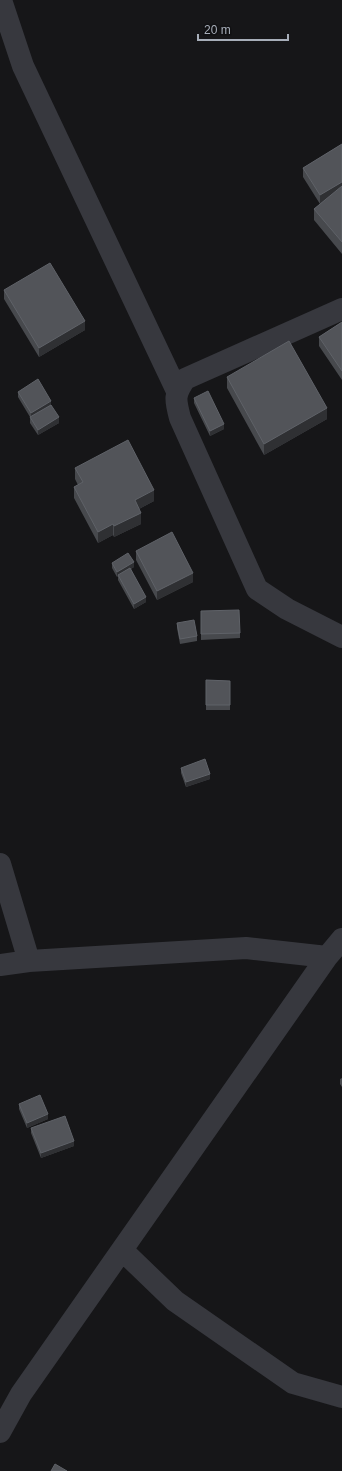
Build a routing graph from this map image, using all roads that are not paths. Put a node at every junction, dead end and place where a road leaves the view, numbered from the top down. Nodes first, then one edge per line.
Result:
1 (1, 0) edge
2 (342, 309) edge
3 (177, 391) junction
4 (342, 637) edge
5 (0, 864) edge
6 (342, 939) edge
7 (327, 957) junction
8 (29, 962) junction
9 (0, 965) edge
10 (122, 1250) junction
11 (342, 1397) edge
12 (0, 1432) edge

1 - 3 street
2 - 3 street
3 - 4 street
5 - 8 street
6 - 7 street
7 - 8 street
7 - 10 street
8 - 9 street
10 - 11 street
10 - 12 street

